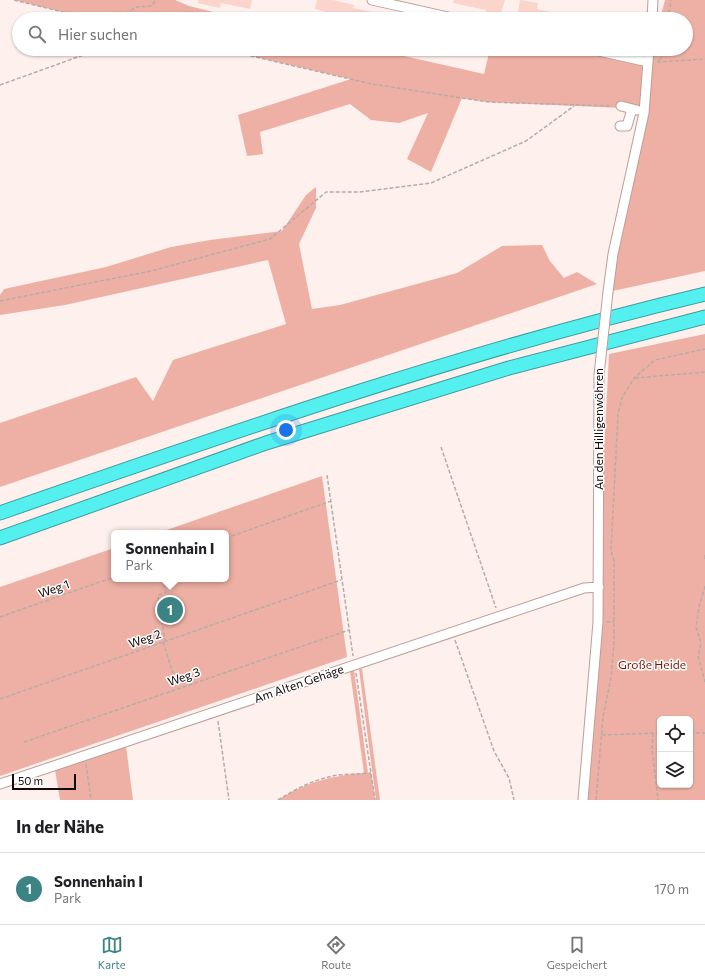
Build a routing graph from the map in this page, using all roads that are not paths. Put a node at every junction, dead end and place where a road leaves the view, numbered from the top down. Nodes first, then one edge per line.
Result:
1 (372, 0) edge
2 (653, 0) edge
3 (426, 12) edge
4 (652, 12) edge
5 (624, 56) edge
6 (651, 56) edge
7 (653, 62) junction
8 (621, 106) road end
9 (632, 109) junction
10 (644, 113) junction
11 (620, 126) dead end
12 (705, 294) edge
13 (705, 317) edge
14 (0, 513) edge
15 (0, 538) edge
16 (599, 587) junction
17 (0, 784) edge
18 (583, 800) edge

1 - 3 street
2 - 4 street
5 - 7 street
6 - 7 street, An den Hilligenwöhren
7 - 10 street, An den Hilligenwöhren
8 - 9 street
9 - 10 street
9 - 11 street
10 - 16 street, An den Hilligenwöhren, bridge
12 - 14 highway
13 - 15 highway
16 - 17 street, Am Alten Gehäge
16 - 18 street, An den Hilligenwöhren

